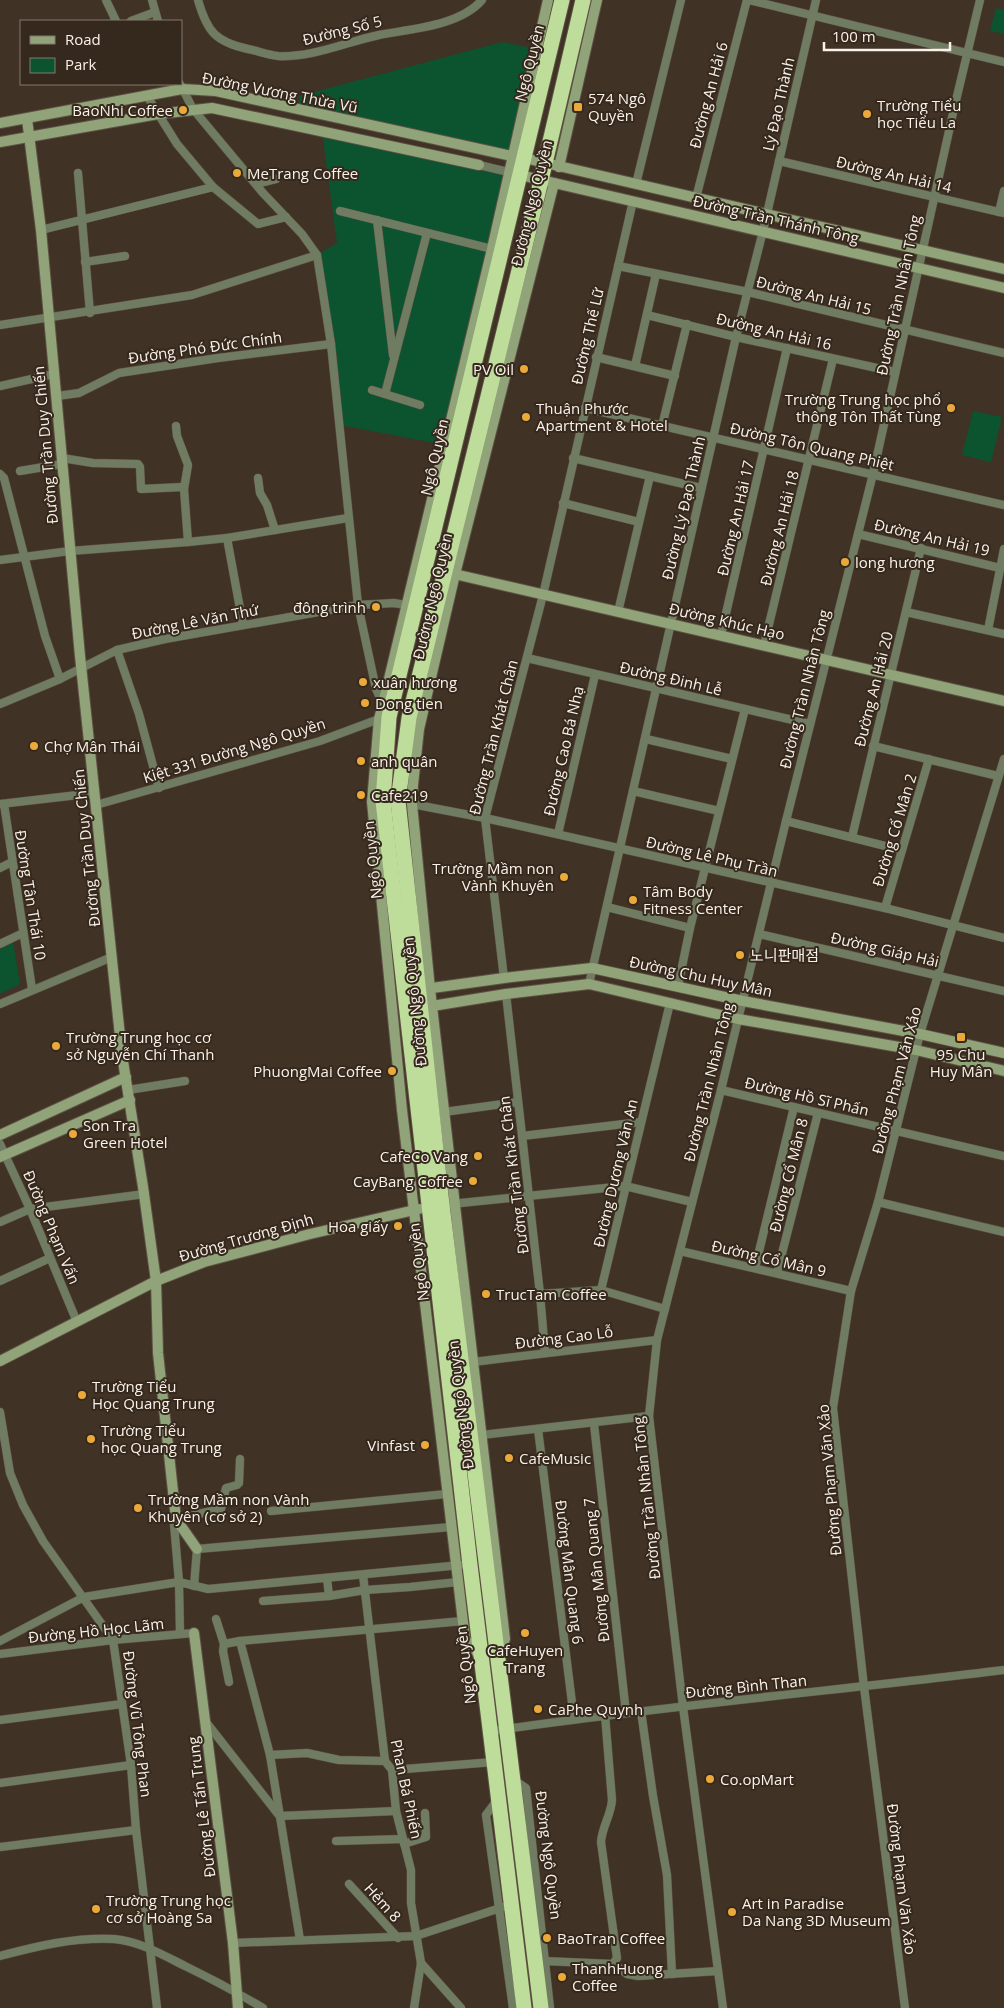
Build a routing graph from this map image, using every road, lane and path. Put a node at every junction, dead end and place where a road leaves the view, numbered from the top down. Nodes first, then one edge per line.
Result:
1 (106, 0) edge
2 (152, 0) edge
3 (198, 0) edge
4 (482, 0) edge
5 (548, 0) edge
6 (562, 0) edge
7 (583, 0) edge
8 (597, 0) edge
9 (681, 0) edge
10 (748, 0) edge
11 (816, 0) edge
12 (980, 0) edge
13 (155, 12) junction
14 (813, 15) junction
15 (116, 20) edge
16 (134, 20) edge
17 (158, 20) edge
18 (967, 54) junction
19 (1004, 62) edge
20 (181, 86) edge
21 (147, 96) junction
22 (193, 109) junction
23 (158, 114) junction
24 (27, 119) junction
25 (0, 123) edge
26 (30, 136) junction
27 (0, 142) edge
28 (518, 157) junction
29 (779, 162) junction
30 (479, 165) joint
31 (552, 165) junction
32 (78, 172) dead end
33 (514, 173) junction
34 (276, 178) dead end
35 (548, 182) junction
36 (256, 184) junction
37 (636, 184) junction
38 (213, 187) junction
39 (1004, 191) edge
40 (696, 198) junction
41 (934, 198) junction
42 (633, 202) junction
43 (340, 211) dead end
44 (766, 213) junction
45 (1001, 213) edge
46 (286, 218) junction
47 (377, 220) junction
48 (82, 221) junction
49 (41, 230) junction
50 (763, 231) junction
51 (427, 233) junction
52 (492, 250) junction
53 (922, 250) junction
54 (317, 255) junction
55 (125, 256) dead end
56 (86, 262) junction
57 (618, 266) junction
58 (918, 268) junction
59 (1004, 269) edge
60 (656, 274) junction
61 (1004, 288) edge
62 (748, 292) junction
63 (90, 313) junction
64 (647, 315) junction
65 (49, 318) junction
66 (687, 324) junction
67 (0, 325) edge
68 (904, 331) junction
69 (736, 337) junction
70 (331, 344) junction
71 (788, 348) junction
72 (1004, 353) edge
73 (596, 357) junction
74 (394, 359) junction
75 (833, 359) junction
76 (635, 366) junction
77 (895, 372) junction
78 (54, 374) junction
79 (675, 376) junction
80 (0, 386) edge
81 (372, 390) dead end
82 (385, 394) junction
83 (57, 396) junction
84 (420, 405) dead end
85 (585, 408) junction
86 (176, 426) dead end
87 (662, 426) junction
88 (713, 438) junction
89 (765, 450) junction
90 (573, 458) junction
91 (809, 460) junction
92 (62, 461) junction
93 (20, 471) dead end
94 (0, 474) edge
95 (873, 474) junction
96 (650, 476) junction
97 (258, 478) dead end
98 (701, 488) junction
99 (184, 489) junction
100 (563, 503) junction
101 (1004, 505) edge
102 (348, 518) junction
103 (639, 522) junction
104 (275, 530) junction
105 (858, 534) junction
106 (227, 538) junction
107 (188, 542) junction
108 (920, 548) junction
109 (70, 550) junction
110 (1004, 550) edge
111 (24, 557) junction
112 (0, 560) edge
113 (1000, 568) junction
114 (449, 573) junction
115 (543, 595) junction
116 (358, 605) junction
117 (406, 605) junction
118 (618, 612) junction
119 (906, 612) junction
120 (243, 624) junction
121 (671, 624) junction
122 (988, 630) junction
123 (721, 634) junction
124 (1004, 634) edge
125 (764, 645) junction
126 (117, 650) junction
127 (527, 658) junction
128 (825, 660) junction
129 (81, 670) junction
130 (595, 675) junction
131 (891, 676) junction
132 (60, 679) junction
133 (657, 689) junction
134 (1004, 701) edge
135 (0, 704) edge
136 (745, 709) junction
137 (384, 713) junction
138 (810, 724) junction
139 (646, 739) junction
140 (873, 746) junction
141 (732, 759) junction
142 (929, 759) junction
143 (1004, 759) edge
144 (998, 776) junction
145 (159, 788) junction
146 (634, 791) junction
147 (95, 793) junction
148 (2, 804) edge
149 (412, 804) junction
150 (96, 805) junction
151 (719, 810) junction
152 (485, 818) junction
153 (786, 821) junction
154 (558, 834) junction
155 (852, 837) junction
156 (619, 849) junction
157 (901, 850) junction
158 (12, 862) junction
159 (0, 868) edge
160 (705, 868) junction
161 (771, 884) junction
162 (607, 907) junction
163 (885, 908) junction
164 (954, 925) junction
165 (690, 928) junction
166 (23, 933) junction
167 (759, 934) junction
168 (1004, 938) edge
169 (0, 944) edge
170 (112, 957) junction
171 (592, 968) junction
172 (939, 976) junction
173 (504, 978) junction
174 (589, 984) junction
175 (678, 986) junction
176 (32, 989) junction
177 (425, 989) junction
178 (1004, 991) edge
179 (397, 994) junction
180 (506, 994) junction
181 (743, 1001) junction
182 (670, 1003) junction
183 (0, 1004) edge
184 (427, 1006) junction
185 (399, 1012) junction
186 (738, 1019) junction
187 (920, 1034) junction
188 (916, 1050) junction
189 (1004, 1053) edge
190 (1004, 1071) edge
191 (126, 1077) junction
192 (185, 1081) dead end
193 (721, 1090) junction
194 (129, 1095) junction
195 (518, 1102) junction
196 (794, 1107) junction
197 (444, 1112) junction
198 (818, 1113) junction
199 (641, 1122) junction
200 (897, 1132) junction
201 (0, 1135) edge
202 (522, 1136) junction
203 (0, 1144) edge
204 (3, 1156) edge
205 (1004, 1156) edge
206 (625, 1186) junction
207 (144, 1194) junction
208 (528, 1195) junction
209 (692, 1202) junction
210 (878, 1202) junction
211 (442, 1205) junction
212 (30, 1209) junction
213 (414, 1210) junction
214 (0, 1222) edge
215 (1004, 1232) edge
216 (680, 1250) junction
217 (50, 1258) junction
218 (755, 1268) junction
219 (777, 1273) junction
220 (156, 1280) junction
221 (0, 1281) edge
222 (601, 1290) junction
223 (851, 1292) junction
224 (540, 1294) junction
225 (665, 1309) junction
226 (77, 1322) junction
227 (657, 1340) junction
228 (545, 1352) junction
229 (0, 1361) edge
230 (473, 1362) junction
231 (0, 1412) edge
232 (649, 1416) junction
233 (594, 1424) junction
234 (538, 1429) junction
235 (482, 1435) junction
236 (240, 1459) dead end
237 (447, 1494) junction
238 (271, 1511) dead end
239 (176, 1519) junction
240 (451, 1527) junction
241 (197, 1549) junction
242 (463, 1565) junction
243 (410, 1570) junction
244 (363, 1575) junction
245 (328, 1578) junction
246 (179, 1582) junction
247 (458, 1582) junction
248 (194, 1586) junction
249 (410, 1587) junction
250 (365, 1590) junction
251 (329, 1596) junction
252 (84, 1597) junction
253 (263, 1602) dead end
254 (216, 1619) dead end
255 (462, 1621) junction
256 (371, 1630) junction
257 (194, 1633) joint
258 (180, 1634) junction
259 (113, 1640) junction
260 (0, 1641) edge
261 (240, 1641) junction
262 (224, 1644) junction
263 (0, 1654) edge
264 (482, 1658) junction
265 (497, 1658) junction
266 (1004, 1670) edge
267 (229, 1682) dead end
268 (864, 1687) junction
269 (122, 1704) junction
270 (683, 1706) junction
271 (641, 1711) junction
272 (626, 1713) junction
273 (605, 1715) junction
274 (574, 1719) junction
275 (0, 1720) edge
276 (206, 1722) junction
277 (506, 1729) junction
278 (491, 1731) junction
279 (270, 1755) junction
280 (385, 1761) junction
281 (494, 1762) junction
282 (132, 1765) junction
283 (392, 1770) junction
284 (512, 1779) junction
285 (0, 1783) edge
286 (396, 1810) junction
287 (426, 1813) dead end
288 (280, 1816) junction
289 (136, 1830) junction
290 (336, 1841) dead end
291 (404, 1842) junction
292 (0, 1846) edge
293 (349, 1884) dead end
294 (506, 1906) junction
295 (416, 1936) junction
296 (398, 1938) junction
297 (300, 1940) junction
298 (233, 1943) junction
299 (150, 1948) junction
300 (0, 1956) edge
301 (544, 1961) junction
302 (421, 1963) junction
303 (614, 1964) junction
304 (718, 1971) junction
305 (672, 1974) junction
306 (236, 1992) junction
307 (157, 2008) edge
308 (238, 2008) edge
309 (263, 2008) edge
310 (414, 2008) edge
311 (461, 2008) edge
312 (513, 2008) edge
313 (524, 2008) edge
314 (541, 2008) edge
315 (550, 2008) edge
316 (723, 2008) edge
317 (905, 2008) edge

1 - 15 street
2 - 13 street
3 - 4 street, Đường Số 5
5 - 28 street, Đường Ngô Quyền
6 - 28 highway, Ngô Quyền
7 - 31 highway, Ngô Quyền
8 - 31 street, Đường Ngô Quyền
9 - 37 street
10 - 14 street
10 - 40 street, Đường An Hải 6
11 - 14 street, Lý Đạo Thành
12 - 18 street, Đường Trần Nhân Tông
13 - 16 street
13 - 17 street
14 - 18 street
14 - 29 street, Lý Đạo Thành
18 - 19 street
18 - 41 street, Đường Trần Nhân Tông
20 - 21 street, Đường Vương Thừa Vũ
20 - 22 street
20 - 28 street, Đường Vương Thừa Vũ
21 - 23 street
21 - 24 street, Đường Vương Thừa Vũ
22 - 23 street, Đường Vương Thừa Vũ
22 - 30 street, Đường Vương Thừa Vũ
22 - 36 street
23 - 26 street, Đường Vương Thừa Vũ
23 - 38 street
24 - 25 street, Đường Vương Thừa Vũ
24 - 26 street, Đường Trần Duy Chiến
26 - 27 street, Đường Vương Thừa Vũ
26 - 49 street, Đường Trần Duy Chiến
28 - 31 street, Đường Vương Thừa Vũ
28 - 33 highway, Ngô Quyền
29 - 41 street, Đường An Hải 14
29 - 44 street, Lý Đạo Thành
30 - 33 street, Đường Vương Thừa Vũ
31 - 35 highway, Ngô Quyền
31 - 37 street, Đường Trần Thánh Tông
32 - 48 street
33 - 35 street, Đường Trần Thánh Tông
33 - 52 street, Đường Ngô Quyền
33 - 137 highway, Ngô Quyền
34 - 36 street
35 - 42 street, Đường Trần Thánh Tông
35 - 114 highway, Ngô Quyền
36 - 46 street
37 - 40 street, Đường Trần Thánh Tông
38 - 46 street
38 - 48 street
39 - 45 street
40 - 44 street, Đường Trần Thánh Tông
41 - 45 street, Đường An Hải 14
41 - 53 street, Đường Trần Nhân Tông
42 - 50 street, Đường Trần Thánh Tông
42 - 57 street, Đường Thế Lữ
43 - 47 street
44 - 50 street, Đường Lý Đạo Thành
44 - 53 street, Đường Trần Thánh Tông
46 - 54 street
47 - 51 street
47 - 74 street
48 - 49 street
48 - 56 street
49 - 65 street, Đường Trần Duy Chiến
50 - 58 street, Đường Trần Thánh Tông
50 - 62 street, Đường Lý Đạo Thành
51 - 52 street
51 - 74 street
52 - 117 street, Đường Ngô Quyền
53 - 58 street, Đường Trần Nhân Tông
53 - 59 street, Đường Trần Thánh Tông
54 - 63 street
54 - 70 street
55 - 56 street
56 - 63 street
57 - 60 street, Đường An Hải 15
57 - 73 street, Đường Thế Lữ
58 - 61 street, Đường Trần Thánh Tông
58 - 68 street, Đường Trần Nhân Tông
60 - 62 street, Đường An Hải 15
60 - 64 street
62 - 68 street, Đường An Hải 15
62 - 69 street, Đường Lý Đạo Thành
63 - 65 street
64 - 66 street, Đường An Hải 16
64 - 76 street
65 - 67 street
65 - 78 street, Đường Trần Duy Chiến
66 - 69 street, Đường An Hải 16
66 - 79 street
68 - 72 street, Đường An Hải 15
68 - 77 street, Đường Trần Nhân Tông
69 - 71 street, Đường An Hải 16
69 - 88 street, Đường Lý Đạo Thành
70 - 83 street, Đường Phó Đức Chính
70 - 102 street
71 - 75 street, Đường An Hải 16
71 - 89 street, Đường An Hải 17
73 - 76 street
73 - 85 street, Đường Thế Lữ
74 - 82 street
75 - 77 street, Đường An Hải 16
75 - 91 street, Đường An Hải 18
76 - 79 street
77 - 95 street, Đường Trần Nhân Tông
78 - 80 street
78 - 83 street, Đường Trần Duy Chiến
79 - 87 street
81 - 82 street
82 - 84 street
83 - 92 street, Đường Trần Duy Chiến
85 - 87 street, Đường Tôn Quang Phiệt
85 - 90 street, Đường Thế Lữ
86 - 99 street
87 - 88 street, Đường Tôn Quang Phiệt
88 - 89 street, Đường Tôn Quang Phiệt
88 - 98 street, Đường Lý Đạo Thành
89 - 91 street, Đường Tôn Quang Phiệt
89 - 123 street, Đường An Hải 17
90 - 96 street
90 - 100 street, Đường Thế Lữ
91 - 95 street, Đường Tôn Quang Phiệt
91 - 125 street, Đường An Hải 18
92 - 93 street
92 - 99 street
92 - 109 street, Đường Trần Duy Chiến
94 - 111 street
95 - 101 street, Đường Tôn Quang Phiệt
95 - 105 street, Đường Trần Nhân Tông
96 - 98 street
96 - 103 street
97 - 104 street
98 - 121 street, Đường Lý Đạo Thành
99 - 107 street
100 - 103 street
100 - 115 street, Đường Thế Lữ
102 - 104 street
102 - 116 street
103 - 118 street
104 - 106 street
105 - 108 street, Đường An Hải 19
105 - 128 street, Đường Trần Nhân Tông
106 - 107 street
106 - 120 street
107 - 109 street
108 - 113 street, Đường An Hải 19
108 - 119 street, Đường An Hải 20
109 - 111 street
109 - 129 street, Đường Trần Duy Chiến
110 - 113 street
111 - 112 street
111 - 132 street
113 - 122 street
114 - 115 street, Đường Khúc Hạo
114 - 149 street, Đường Ngô Quyền
114 - 177 highway, Ngô Quyền
115 - 118 street, Đường Khúc Hạo
115 - 127 street, Đường Trần Khát Chân
116 - 117 street, Đường Lê Văn Thứ
116 - 120 street, Đường Lê Văn Thứ
116 - 137 street
117 - 137 street, Đường Ngô Quyền
118 - 121 street, Đường Khúc Hạo
119 - 122 street
119 - 131 street, Đường An Hải 20
120 - 126 street, Đường Lê Văn Thứ
121 - 123 street, Đường Khúc Hạo
121 - 133 street, Đường Lý Đạo Thành
122 - 124 street
123 - 125 street, Đường Khúc Hạo
125 - 128 street, Đường Khúc Hạo
126 - 129 street, Đường Lê Văn Thứ
126 - 145 street
127 - 130 street, Đường Đinh Lễ
127 - 152 street, Đường Trần Khát Chân
128 - 131 street, Đường Khúc Hạo
128 - 138 street, Đường Trần Nhân Tông
129 - 132 street, Đường Lê Văn Thứ
129 - 147 street, Đường Trần Duy Chiến
130 - 133 street, Đường Đinh Lễ
130 - 154 street, Đường Cao Bá Nhạ
131 - 134 street, Đường Khúc Hạo
131 - 140 street, Đường An Hải 20
132 - 135 street, Đường Lê Văn Thứ
133 - 136 street, Đường Đinh Lễ
133 - 139 street, Đường Lý Đạo Thành
136 - 138 street, Đường Đinh Lễ
136 - 141 street
137 - 145 street, Kiệt 331 Đường Ngô Quyền
137 - 179 highway, Ngô Quyền
138 - 153 street, Đường Trần Nhân Tông
139 - 141 street
139 - 146 street, Đường Lý Đạo Thành
140 - 142 street
140 - 155 street, Đường An Hải 20
141 - 151 street
142 - 144 street
142 - 157 street, Đường Cổ Mân 2
143 - 144 street, Đường Phạm Văn Xảo
144 - 164 street, Đường Phạm Văn Xảo
145 - 150 street, Kiệt 331 Đường Ngô Quyền
146 - 151 street
146 - 156 street, Đường Lý Đạo Thành
147 - 148 street
147 - 150 street, Đường Trần Duy Chiến
148 - 158 street, Đường Tân Thái 10
149 - 152 street, Đường Lê Phụ Trần
149 - 177 street, Đường Ngô Quyền
150 - 170 street, Đường Trần Duy Chiến
151 - 160 street
152 - 154 street, Đường Lê Phụ Trần
152 - 173 street, Đường Trần Khát Chân
153 - 155 street
153 - 161 street, Đường Trần Nhân Tông
154 - 156 street, Đường Lê Phụ Trần
155 - 157 street
156 - 160 street, Đường Lê Phụ Trần
156 - 162 street, Đường Lý Đạo Thành
157 - 163 street, Đường Cổ Mân 2
158 - 159 street
158 - 166 street, Đường Tân Thái 10
160 - 161 street, Đường Lê Phụ Trần
160 - 165 street
161 - 163 street, Đường Lê Phụ Trần
161 - 167 street, Đường Trần Nhân Tông
162 - 165 street
162 - 171 street, Đường Lý Đạo Thành
163 - 164 street, Đường Lê Phụ Trần
164 - 168 street, Đường Lê Phụ Trần
164 - 172 street, Đường Phạm Văn Xảo
165 - 175 street
166 - 169 street
166 - 176 street, Đường Tân Thái 10
167 - 172 street, Đường Giáp Hải
167 - 181 street, Đường Trần Nhân Tông
170 - 176 street
170 - 191 street, Đường Trần Duy Chiến
171 - 173 street, Đường Chu Huy Mân
171 - 174 street, Đường Lý Đạo Thành
171 - 175 street, Đường Chu Huy Mân
172 - 178 street, Đường Giáp Hải
172 - 187 street, Đường Phạm Văn Xảo
173 - 177 street, Đường Chu Huy Mân
174 - 180 street
174 - 182 street
175 - 181 street, Đường Chu Huy Mân
176 - 183 street
177 - 179 street, Đường Chu Huy Mân
177 - 184 highway, Ngô Quyền
179 - 185 highway, Ngô Quyền
180 - 184 street
180 - 195 street, Đường Trần Khát Chân
181 - 186 street, Đường Trần Nhân Tông
181 - 187 street, Đường Chu Huy Mân
182 - 186 street
182 - 199 street, Đường Dương Văn An
184 - 185 street
184 - 197 street, Đường Ngô Quyền
184 - 211 highway, Ngô Quyền
185 - 211 highway, Ngô Quyền
185 - 213 street, Đường Ngô Quyền
186 - 188 street
186 - 193 street, Đường Trần Nhân Tông
187 - 188 street, Đường Phạm Văn Xảo
187 - 189 street, Đường Chu Huy Mân
188 - 190 street
188 - 200 street, Đường Phạm Văn Xảo
191 - 194 street, Đường Trần Duy Chiến
191 - 201 street
192 - 194 street
193 - 196 street, Đường Hồ Sĩ Phấn
193 - 209 street, Đường Trần Nhân Tông
194 - 204 street
194 - 207 street, Đường Trần Duy Chiến
195 - 197 street
195 - 202 street, Đường Trần Khát Chân
196 - 198 street, Đường Hồ Sĩ Phấn
196 - 218 street, Đường Cổ Mân 8
197 - 211 street, Đường Ngô Quyền
198 - 200 street, Đường Hồ Sĩ Phấn
198 - 219 street, Đường Cổ Mân 8
199 - 202 street
199 - 206 street, Đường Dương Văn An
200 - 205 street, Đường Hồ Sĩ Phấn
200 - 210 street, Đường Phạm Văn Xảo
202 - 208 street, Đường Trần Khát Chân
203 - 204 street, Đường Phạm Vấn
204 - 212 street, Đường Phạm Vấn
206 - 208 street
206 - 209 street
206 - 222 street, Đường Dương Văn An
207 - 212 street
207 - 220 street, Đường Trần Duy Chiến
208 - 211 street
208 - 224 street, Đường Trần Khát Chân
209 - 216 street, Đường Trần Nhân Tông
210 - 215 street
210 - 223 street, Đường Phạm Văn Xảo
211 - 213 street, Đường Trương Định
211 - 230 street, Đường Ngô Quyền
211 - 242 highway, Ngô Quyền
211 - 265 highway, Ngô Quyền
212 - 214 street
212 - 217 street, Đường Phạm Vấn
213 - 220 street, Đường Trương Định
213 - 237 street, Đường Ngô Quyền
216 - 218 street, Đường Cổ Mân 9
216 - 225 street, Đường Trần Nhân Tông
217 - 221 street
217 - 226 street, Đường Phạm Vấn
218 - 219 street, Đường Cổ Mân 9
219 - 223 street, Đường Cổ Mân 9
220 - 226 street, Đường Trương Định
220 - 239 street, Đường Trần Duy Chiến
222 - 224 street
222 - 225 street
223 - 268 street, Đường Phạm Văn Xảo
224 - 228 street, Đường Trần Khát Chân
225 - 227 street, Đường Trần Nhân Tông
226 - 229 street, Đường Trương Định
227 - 228 street, Đường Cao Lỗ
227 - 232 street, Đường Trần Nhân Tông
228 - 230 street, Đường Cao Lỗ
230 - 235 street, Đường Ngô Quyền
231 - 252 street, Đường Vũ Tông Phan
232 - 233 street
232 - 270 street, Đường Trần Nhân Tông
233 - 234 street
233 - 272 street, Đường Mân Quang 7
234 - 235 street
234 - 274 street, Đường Mân Quang 6
235 - 265 street, Đường Ngô Quyền
236 - 239 street
237 - 238 street
237 - 240 street, Đường Ngô Quyền
239 - 241 street, Đường Trần Duy Chiến
239 - 246 street
240 - 241 street
240 - 242 street, Đường Ngô Quyền
241 - 248 street
242 - 243 street
242 - 247 street, Đường Ngô Quyền
242 - 264 highway, Ngô Quyền
243 - 244 street
243 - 249 street
244 - 245 street
244 - 250 street, Phan Bá Phiến
245 - 248 street
245 - 251 street
246 - 248 street
246 - 252 street
246 - 258 street
247 - 249 street
247 - 255 street, Đường Ngô Quyền
249 - 250 street
250 - 251 street
250 - 256 street, Phan Bá Phiến
251 - 253 street
252 - 259 street, Đường Vũ Tông Phan
252 - 260 street
254 - 262 street
255 - 256 street
255 - 264 street, Đường Ngô Quyền
256 - 261 street
256 - 280 street, Phan Bá Phiến
257 - 258 street, Đường Hồ Học Lãm
257 - 276 street, Đường Lê Tấn Trung
258 - 259 street, Đường Hồ Học Lãm
259 - 263 street, Đường Hồ Học Lãm
259 - 269 street, Đường Vũ Tông Phan
261 - 262 street
261 - 279 street
262 - 267 street
264 - 278 highway, Ngô Quyền
265 - 277 highway, Đường Ngô Quyền
266 - 268 street, Đường Bình Than
268 - 270 street, Đường Bình Than
268 - 317 street, Đường Phạm Văn Xảo
269 - 275 street
269 - 282 street, Đường Vũ Tông Phan
270 - 271 street, Đường Bình Than
270 - 304 street, Đường Trần Nhân Tông
271 - 272 street, Đường Bình Than
271 - 305 street
272 - 273 street, Đường Bình Than
273 - 274 street, Đường Bình Than
273 - 303 street
274 - 277 street, Đường Bình Than
276 - 288 street
276 - 298 street, Đường Lê Tấn Trung
277 - 278 street, Đường Bình Than
277 - 284 highway, Đường Ngô Quyền
278 - 281 highway
279 - 280 street
279 - 288 street
280 - 283 street, Phan Bá Phiến
281 - 283 street
281 - 294 highway
282 - 285 street
282 - 289 street, Đường Vũ Tông Phan
283 - 286 street, Phan Bá Phiến
284 - 301 street, Đường Ngô Quyền
284 - 314 highway
286 - 288 street
286 - 291 street, Phan Bá Phiến
287 - 291 street
288 - 297 street
289 - 292 street
289 - 299 street, Đường Vũ Tông Phan
290 - 291 street
291 - 295 street, Phan Bá Phiến
293 - 296 street, Hẻm 8
294 - 295 street
294 - 312 street
294 - 313 highway
295 - 296 street
295 - 302 street, Phan Bá Phiến
296 - 297 street
297 - 298 street
298 - 306 street, Đường Lê Tấn Trung
299 - 300 street
299 - 306 street
299 - 307 street, Đường Vũ Tông Phan
301 - 303 street
301 - 315 street, Đường Ngô Quyền
302 - 310 street, Phan Bá Phiến
302 - 311 street
303 - 305 street
304 - 305 street
304 - 316 street, Đường Trần Nhân Tông
306 - 308 street, Đường Lê Tấn Trung
306 - 309 street

